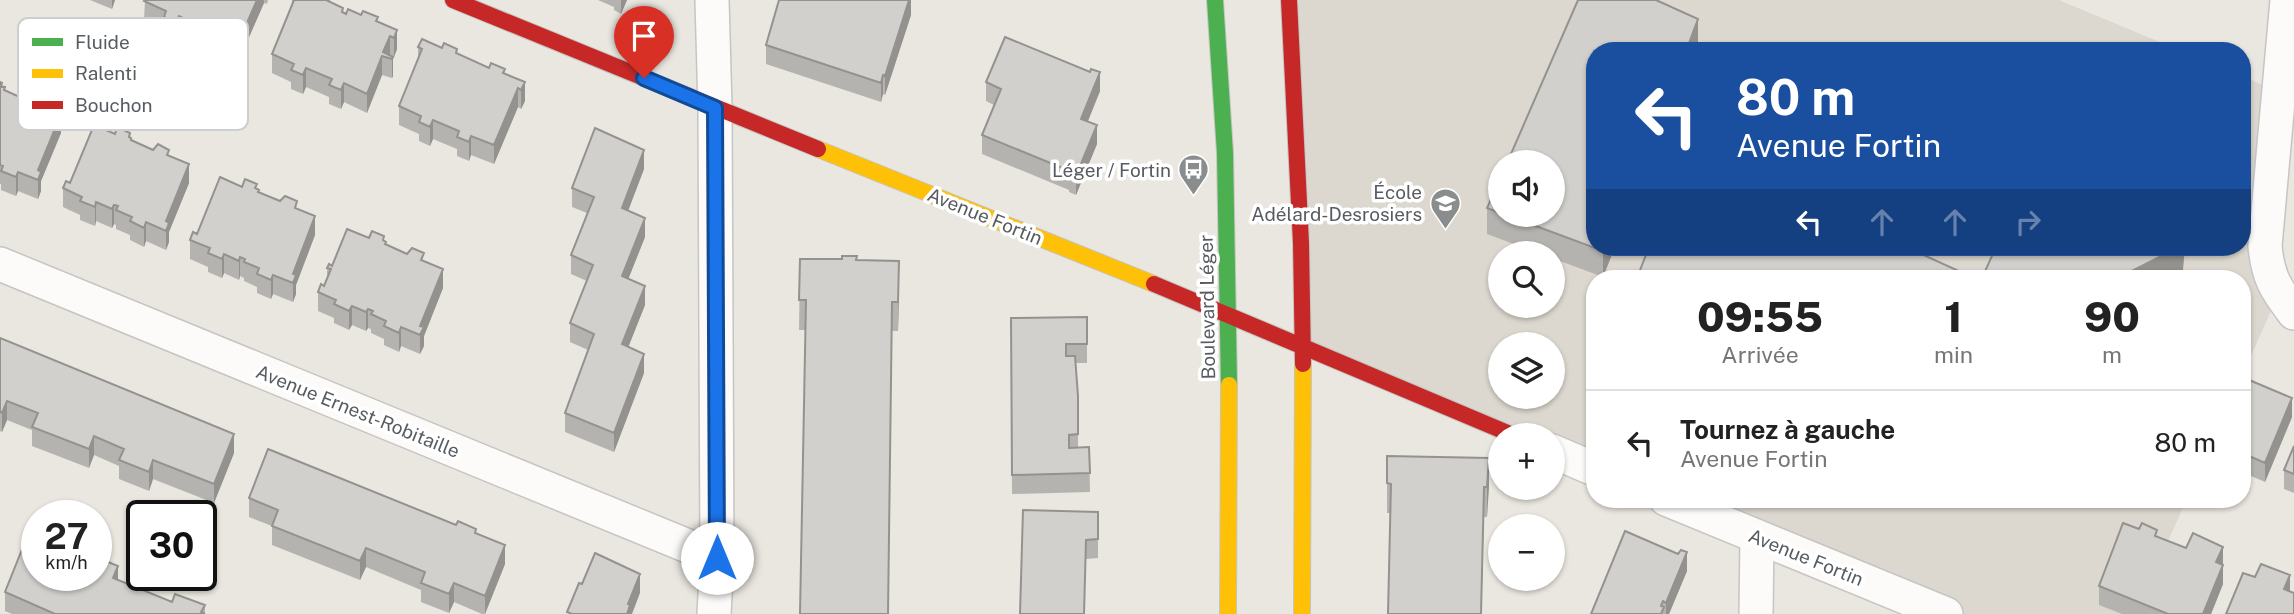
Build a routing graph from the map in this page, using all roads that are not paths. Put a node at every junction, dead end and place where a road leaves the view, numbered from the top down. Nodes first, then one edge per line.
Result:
1 (453, 0) edge
2 (712, 0) edge
3 (1215, 0) edge
4 (1289, 0) edge
5 (2287, 0) edge
6 (715, 108) junction
7 (0, 264) edge
8 (2294, 313) edge
9 (1230, 314) junction
10 (1302, 347) junction
11 (1488, 425) edge
12 (1565, 457) edge
13 (1586, 466) edge
14 (1688, 508) edge
15 (1757, 537) junction
16 (717, 558) junction
17 (714, 614) edge
18 (1228, 614) edge
19 (1302, 614) edge
20 (1756, 614) edge
21 (1946, 614) edge

1 - 6 main road, Avenue Fortin
2 - 6 street
3 - 9 main road, Boulevard Léger
4 - 10 main road
5 - 8 street
6 - 9 main road, Avenue Fortin
6 - 16 street
7 - 16 street, Avenue Ernest-Robitaille
9 - 10 main road, Avenue Fortin
9 - 18 main road, Boulevard Léger
10 - 11 main road, Avenue Fortin
10 - 19 main road
12 - 13 street
14 - 15 street, Avenue Fortin
15 - 20 street
15 - 21 street, Avenue Fortin
16 - 17 street

